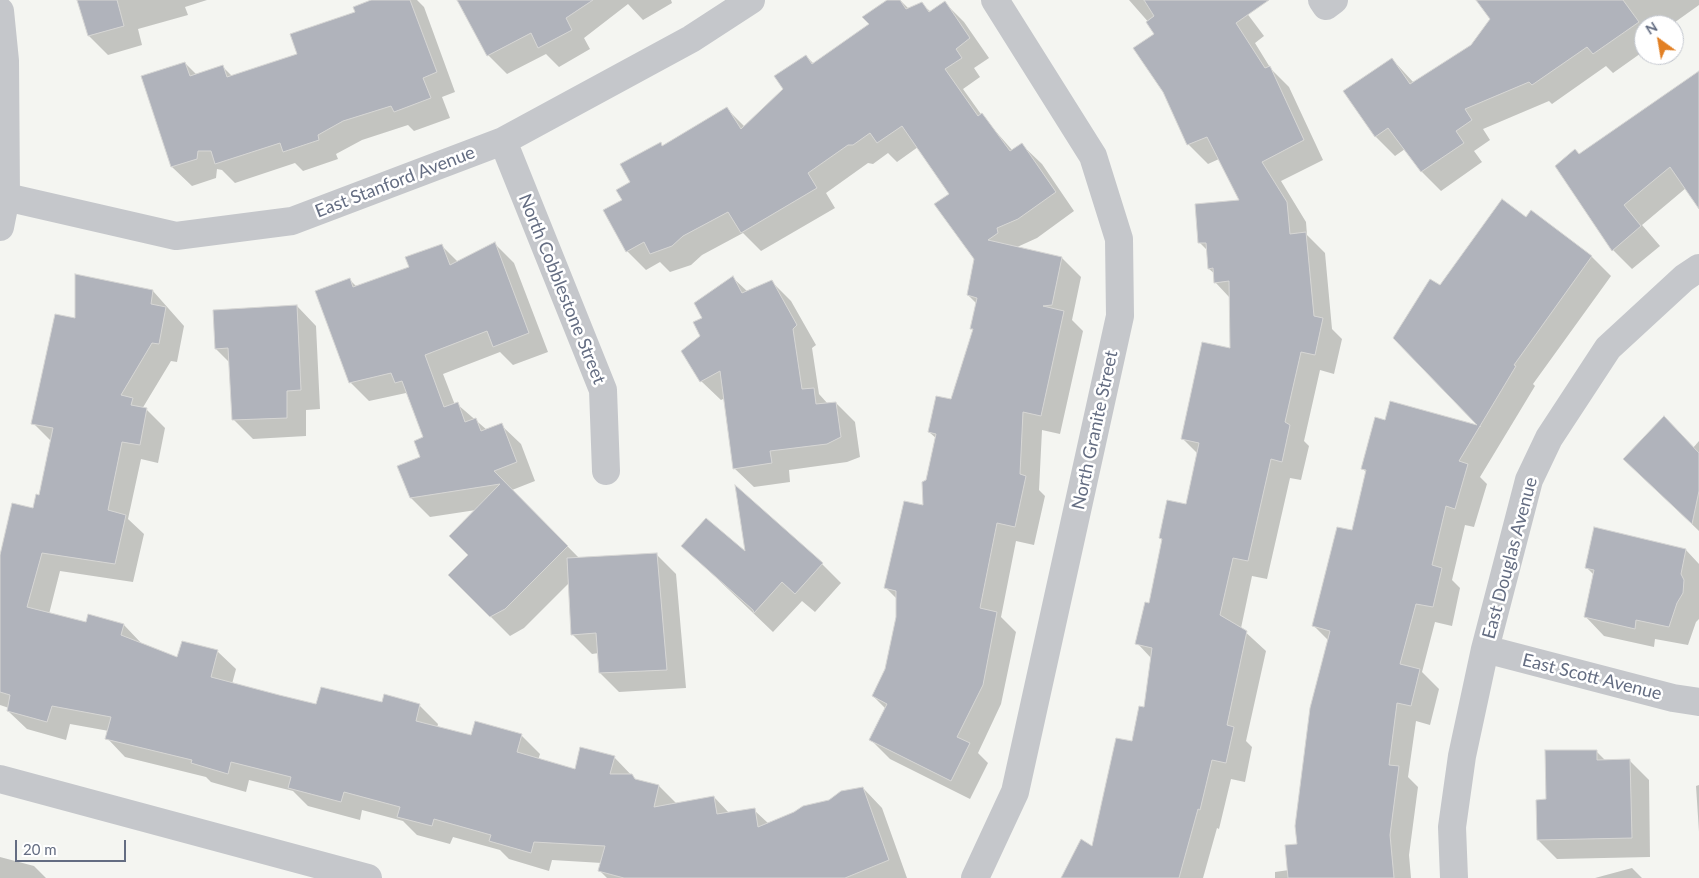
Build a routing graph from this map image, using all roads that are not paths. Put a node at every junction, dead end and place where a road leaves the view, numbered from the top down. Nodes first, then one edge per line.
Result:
1 (751, 0) edge
2 (995, 0) edge
3 (0, 11) edge
4 (504, 141) junction
5 (6, 198) junction
6 (0, 227) edge
7 (1699, 268) edge
8 (606, 471) dead end
9 (1485, 650) junction
10 (1699, 702) edge
11 (0, 778) edge
12 (368, 878) edge
13 (975, 878) edge
14 (1454, 878) edge

1 - 4 street, East Stanford Avenue
2 - 13 street, North Granite Street
3 - 5 street
4 - 5 street, East Stanford Avenue
4 - 8 street, North Cobblestone Street
5 - 6 street
7 - 9 street, East Douglas Avenue
9 - 10 street, East Scott Avenue
9 - 14 street, East Douglas Avenue
11 - 12 street

